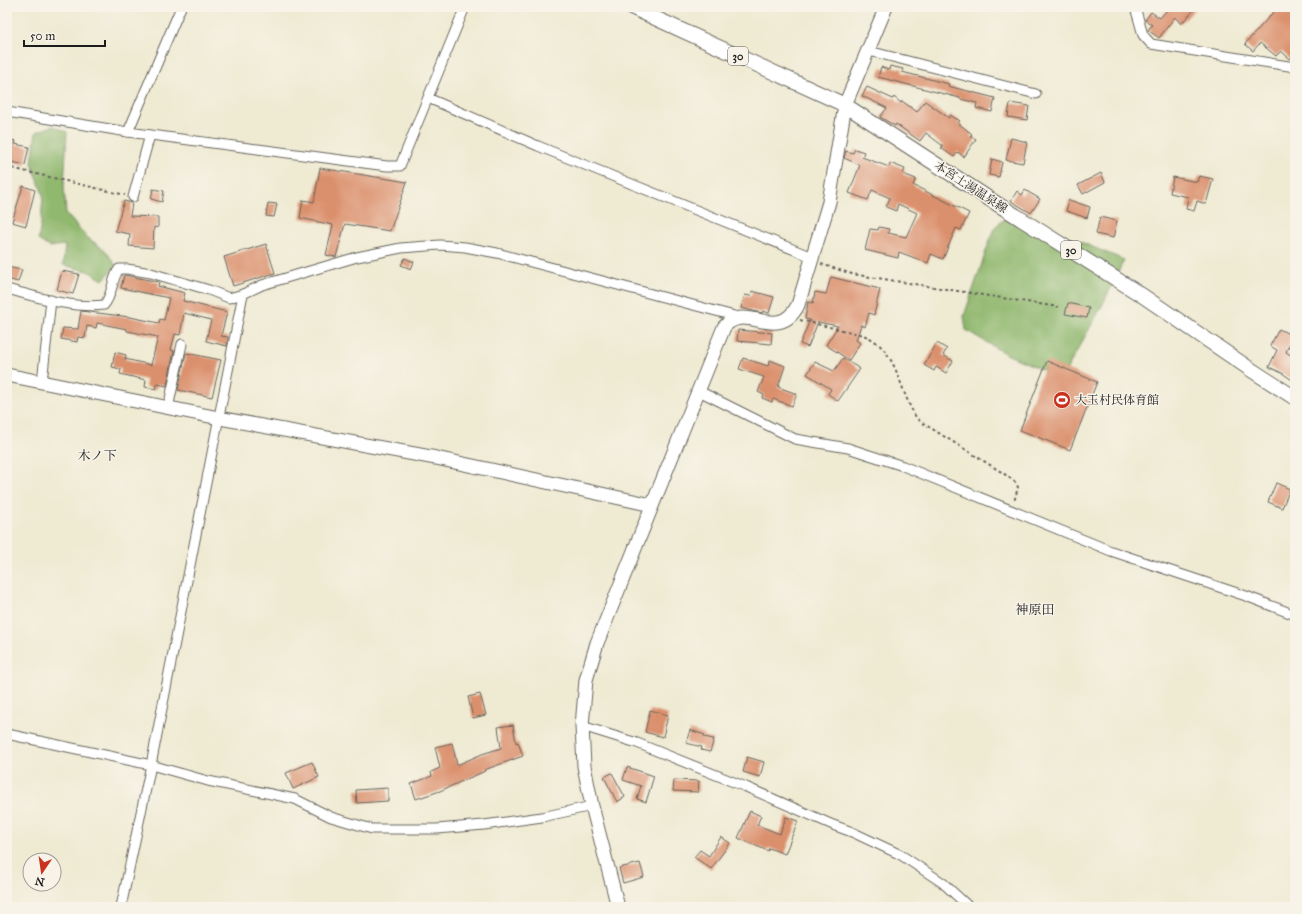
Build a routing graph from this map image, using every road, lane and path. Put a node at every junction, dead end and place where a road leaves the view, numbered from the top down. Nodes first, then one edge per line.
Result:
1 (181, 7) edge
2 (465, 7) edge
3 (631, 7) edge
4 (886, 7) edge
5 (1135, 7) edge
6 (869, 51) junction
7 (1295, 67) edge
8 (1036, 94) dead end
9 (428, 98) junction
10 (845, 105) junction
11 (7, 112) edge
12 (128, 132) junction
13 (150, 135) junction
14 (7, 167) edge
15 (134, 197) joint
16 (814, 260) junction
17 (7, 289) edge
18 (243, 294) junction
19 (51, 300) junction
20 (1058, 307) dead end
21 (744, 318) junction
22 (789, 318) junction
23 (182, 344) dead end
24 (7, 375) edge
25 (42, 382) junction
26 (699, 391) junction
27 (1295, 398) edge
28 (168, 408) junction
29 (219, 418) junction
30 (652, 505) junction
31 (1011, 511) junction
32 (1295, 615) edge
33 (582, 726) junction
34 (7, 734) edge
35 (151, 765) junction
36 (592, 806) junction
37 (121, 907) edge
38 (618, 907) edge
39 (969, 907) edge

1 - 12 street
2 - 9 street
3 - 10 main road, 本宮土湯温泉線 / 30
4 - 6 street
5 - 7 street
6 - 8 street
6 - 10 street
9 - 13 street
9 - 16 street
10 - 16 street
10 - 27 main road, 本宮土湯温泉線 / 30
11 - 12 street
12 - 13 street
13 - 15 street
14 - 15 path
16 - 20 path
16 - 22 street
17 - 19 street
18 - 19 street
18 - 21 street
18 - 29 street
19 - 25 street
21 - 22 street
21 - 26 street
22 - 31 path
23 - 28 street
24 - 25 street
25 - 28 street
26 - 30 street
26 - 31 street
28 - 29 street
29 - 30 street
29 - 35 street
30 - 33 street
31 - 32 street
33 - 36 street
33 - 39 street
34 - 35 street
35 - 36 street
35 - 37 street
36 - 38 street

